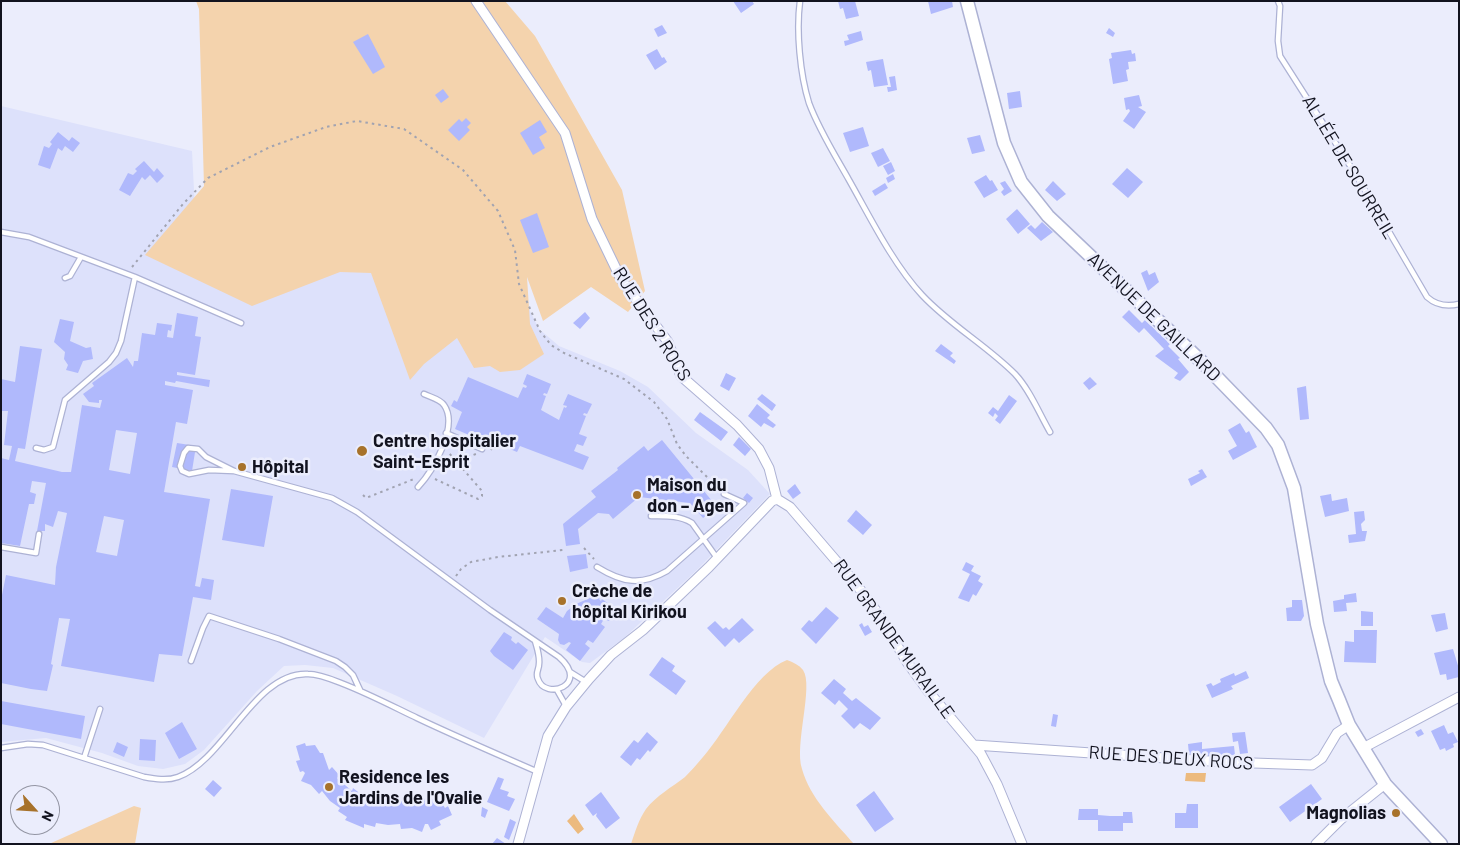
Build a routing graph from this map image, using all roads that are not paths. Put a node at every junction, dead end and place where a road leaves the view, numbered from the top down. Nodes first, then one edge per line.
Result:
1 (476, 1) edge
2 (800, 1) edge
3 (967, 1) edge
4 (1278, 1) edge
5 (1, 232) edge
6 (81, 257) junction
7 (135, 277) junction
8 (66, 278) dead end
9 (1459, 304) edge
10 (242, 323) dead end
11 (424, 394) dead end
12 (1050, 432) dead end
13 (446, 433) junction
14 (36, 448) dead end
15 (482, 449) dead end
16 (234, 471) junction
17 (418, 486) dead end
18 (724, 494) road end
19 (777, 499) junction
20 (650, 516) dead end
21 (39, 534) dead end
22 (703, 538) junction
23 (1, 547) edge
24 (717, 558) junction
25 (597, 567) road end
26 (535, 640) junction
27 (191, 661) dead end
28 (570, 672) junction
29 (586, 682) junction
30 (360, 690) junction
31 (557, 690) junction
32 (1459, 697) edge
33 (566, 707) junction
34 (100, 708) dead end
35 (1350, 725) junction
36 (974, 745) junction
37 (1, 748) edge
38 (1362, 748) junction
39 (84, 758) junction
40 (538, 772) junction
41 (1385, 784) junction
42 (530, 804) junction
43 (1316, 843) edge
44 (513, 844) edge
45 (518, 844) edge
46 (1022, 844) edge
47 (1312, 844) edge
48 (1441, 844) edge

1 - 19 street, RUE DES 2 ROCS
2 - 12 lane
3 - 35 street, AVENUE DE GAILLARD
4 - 9 lane, ALLÉE DE SOURREIL
5 - 6 lane
6 - 7 lane
6 - 8 lane
7 - 10 lane
7 - 14 lane
11 - 13 lane
13 - 15 lane
13 - 17 lane
16 - 16 lane
16 - 26 lane
18 - 22 lane
19 - 24 street
19 - 36 street, RUE GRANDE MURAILLE
20 - 22 lane
21 - 23 lane
22 - 24 lane
22 - 25 lane
24 - 29 street
26 - 28 lane
26 - 31 lane
27 - 30 lane
28 - 29 lane
28 - 31 lane
29 - 33 street
30 - 39 lane
30 - 40 lane
31 - 33 lane
32 - 38 street
33 - 40 street
34 - 39 lane
35 - 36 street, RUE DES DEUX ROCS
35 - 38 street, AVENUE DE GAILLARD
36 - 46 street, RUE GRANDE MURAILLE
37 - 39 lane
38 - 41 street, AVENUE DE GAILLARD
40 - 42 street
41 - 43 street
41 - 48 street, AVENUE DE GAILLARD
42 - 44 street
42 - 45 street
43 - 47 street

